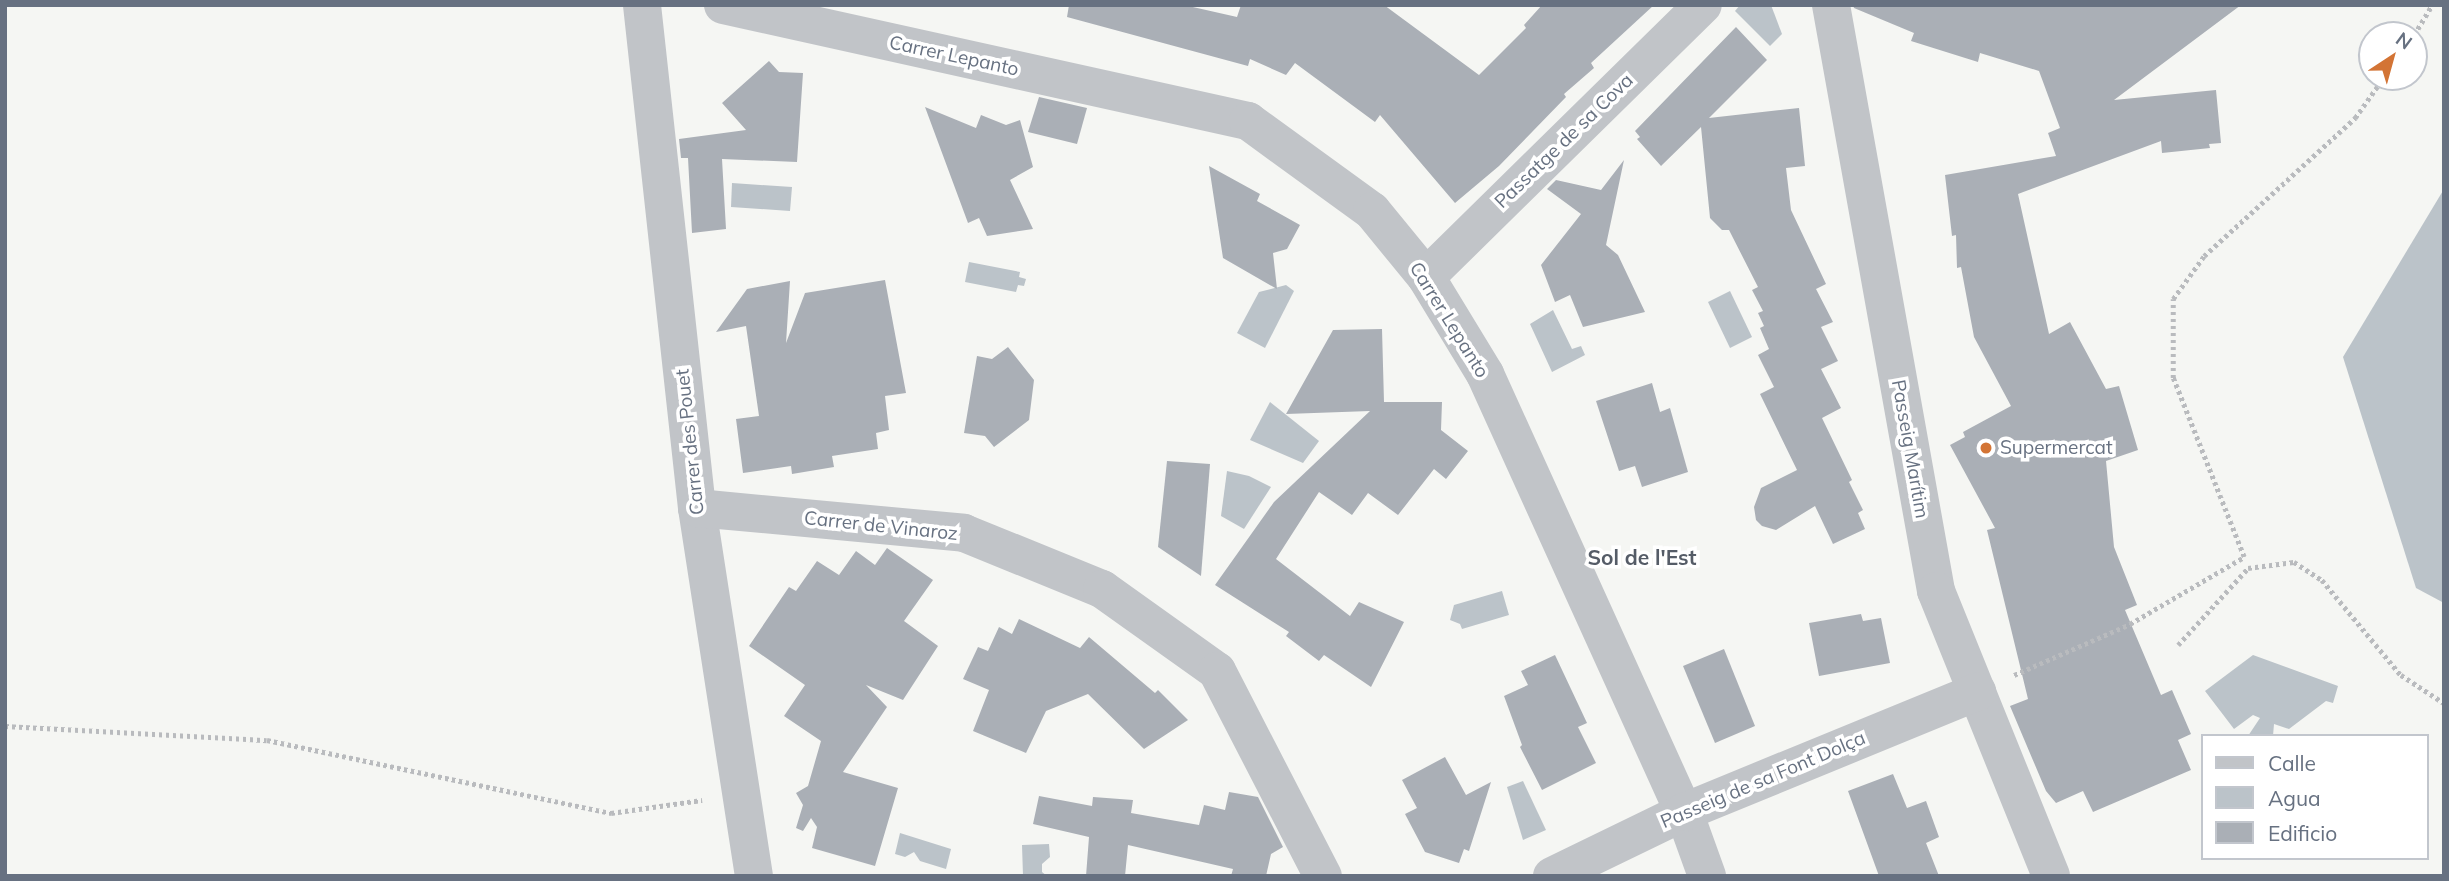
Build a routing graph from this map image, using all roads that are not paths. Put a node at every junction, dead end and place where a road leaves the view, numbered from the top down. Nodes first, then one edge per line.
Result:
1 (642, 5) edge
2 (723, 5) edge
3 (1703, 5) edge
4 (1831, 5) edge
5 (1426, 277) junction
6 (697, 508) junction
7 (1977, 692) junction
8 (1684, 811) junction
9 (754, 876) edge
10 (1323, 876) edge
11 (1552, 876) edge
12 (1707, 876) edge
13 (2051, 876) edge

1 - 6 street, Carrer des Pouet
2 - 5 street, Carrer Lepanto
3 - 5 street, Passatge de sa Cova
4 - 7 street, Passeig Marítim
5 - 8 street, Carrer Lepanto
6 - 9 street, Carrer des Pouet
6 - 10 street, Carrer de Vinaroz
7 - 8 street, Passeig de sa Font Dolça
7 - 13 street, Passeig Marítim
8 - 11 street, Passeig de sa Font Dolça
8 - 12 street, Carrer Lepanto

